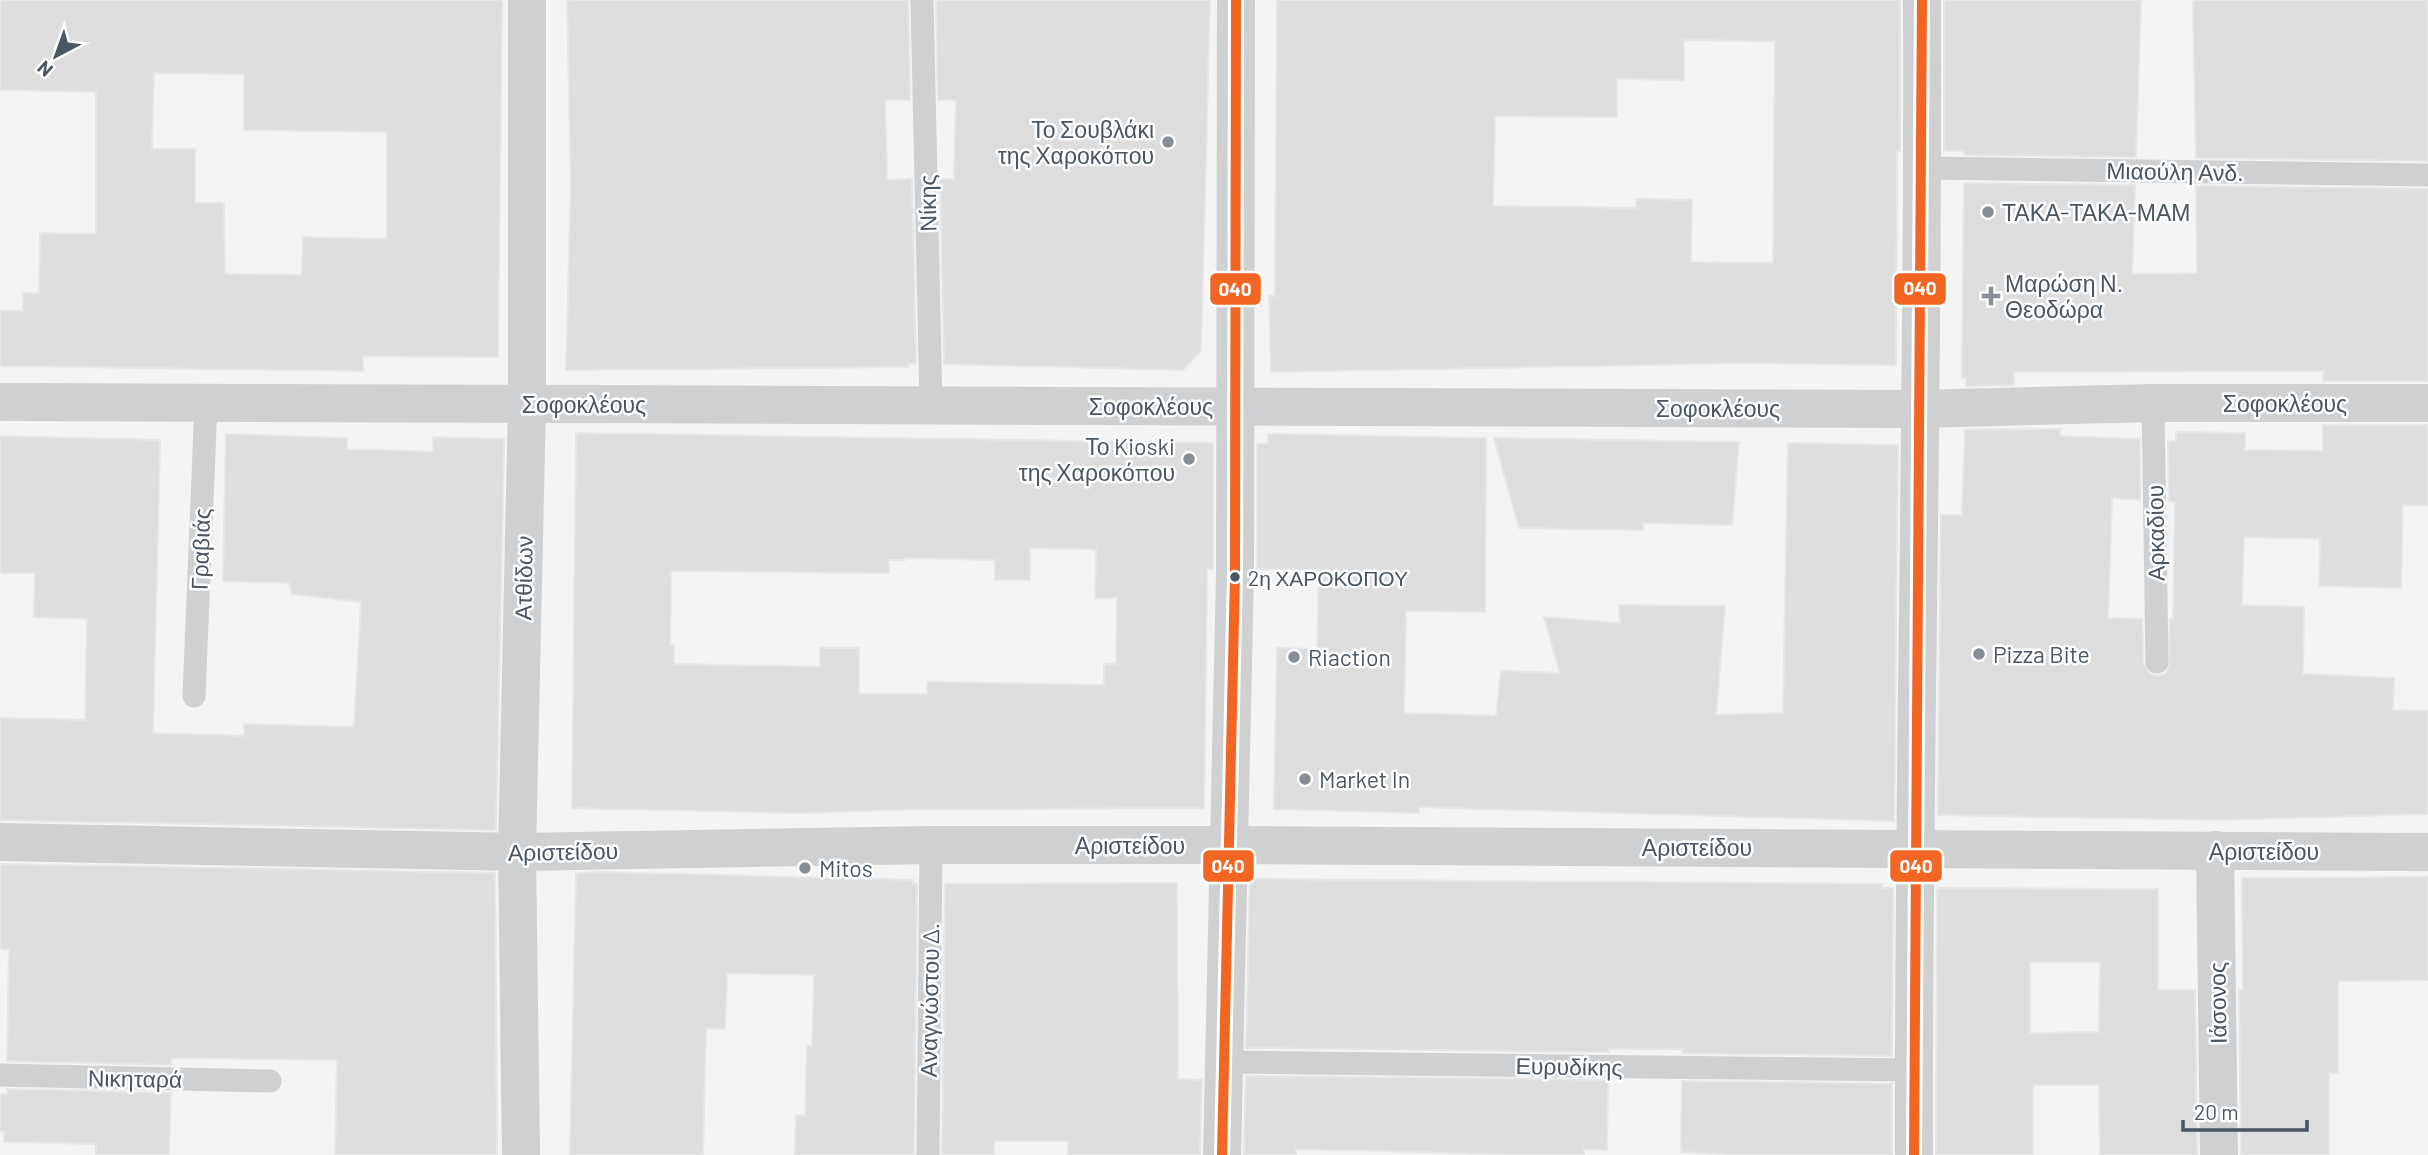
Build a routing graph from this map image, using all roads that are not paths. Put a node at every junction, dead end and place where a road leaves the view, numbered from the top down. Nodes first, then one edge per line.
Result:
1 (527, 0) edge
2 (922, 0) edge
3 (1237, 0) edge
4 (1922, 0) edge
5 (1923, 168) junction
6 (2428, 175) edge
7 (0, 402) edge
8 (206, 402) junction
9 (527, 403) junction
10 (2153, 403) junction
11 (2428, 404) edge
12 (931, 405) junction
13 (1236, 406) junction
14 (1918, 409) junction
15 (2157, 662) dead end
16 (194, 696) dead end
17 (0, 842) edge
18 (931, 845) junction
19 (1228, 845) junction
20 (1916, 848) junction
21 (2215, 850) junction
22 (517, 852) junction
23 (2428, 852) edge
24 (1224, 1062) junction
25 (1913, 1070) junction
26 (0, 1075) edge
27 (270, 1081) dead end
28 (521, 1155) edge
29 (928, 1155) edge
30 (1222, 1155) edge
31 (1914, 1155) edge
32 (2219, 1155) edge

1 - 9 street, Ατθίδων
2 - 12 lane, Νίκης
3 - 13 street
4 - 5 street
5 - 6 lane, Μιαούλη Ανδ.
5 - 14 street
7 - 8 street, Σοφοκλέους
8 - 9 street, Σοφοκλέους
8 - 16 lane, Γραβιάς
9 - 12 street, Σοφοκλέους
9 - 22 street, Ατθίδων
10 - 11 street, Σοφοκλέους
10 - 14 street, Σοφοκλέους
10 - 15 lane, Αρκαδίου
12 - 13 street, Σοφοκλέους
13 - 14 street, Σοφοκλέους
13 - 19 street
14 - 20 street
17 - 22 street, Αριστείδου
18 - 19 street, Αριστείδου
18 - 22 street, Αριστείδου
18 - 29 lane, Αναγνώστου Δ.
19 - 20 street, Αριστείδου
19 - 24 street
20 - 21 street, Αριστείδου
20 - 25 street
21 - 23 street, Αριστείδου
21 - 32 street, Ιάσονος
22 - 28 street, Ατθίδων
24 - 25 lane, Ευρυδίκης
24 - 30 street
25 - 31 street
26 - 27 lane, Νικηταρά

